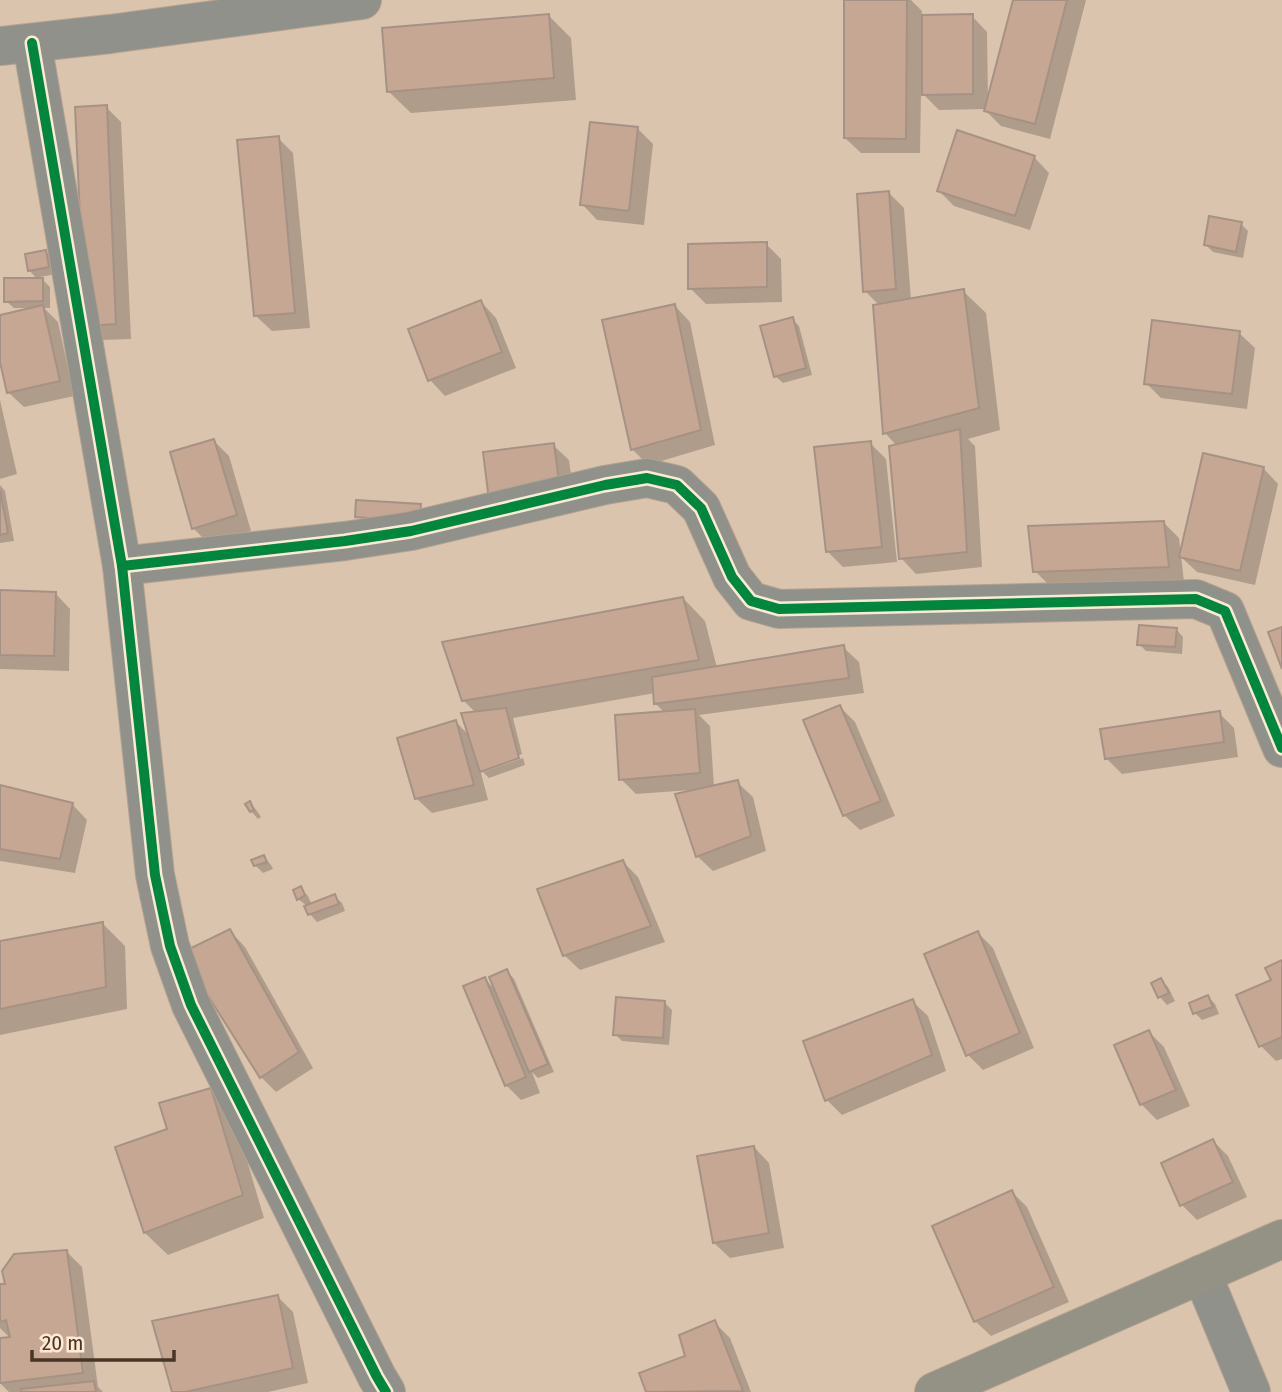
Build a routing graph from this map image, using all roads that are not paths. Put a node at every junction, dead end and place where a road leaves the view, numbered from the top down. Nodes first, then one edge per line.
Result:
1 (362, 0) edge
2 (16, 45) edge
3 (122, 566) junction
4 (1282, 748) edge
5 (1282, 1239) edge
6 (1202, 1274) junction
7 (386, 1392) edge
8 (934, 1392) edge
9 (1251, 1392) edge

1 - 2 street
2 - 3 street
3 - 4 street
3 - 7 street
5 - 6 main road
6 - 8 main road
6 - 9 street

